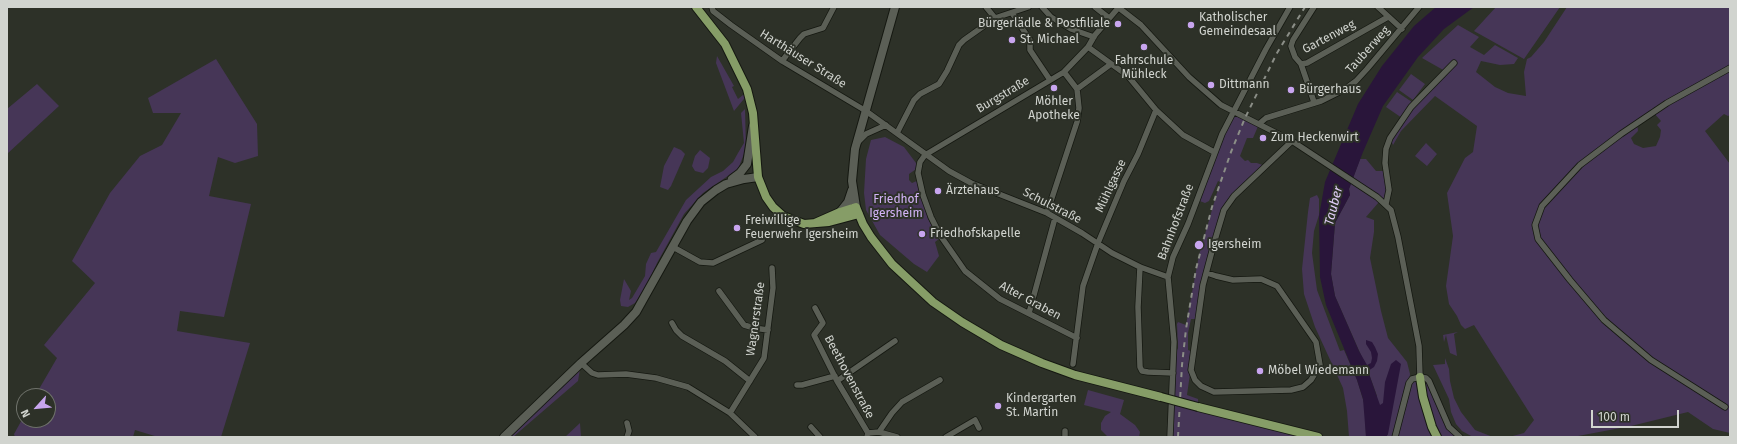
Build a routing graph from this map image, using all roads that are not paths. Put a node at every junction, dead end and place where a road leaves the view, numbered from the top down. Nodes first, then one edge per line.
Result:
1 (696, 7) edge
2 (712, 7) edge
3 (834, 7) edge
4 (895, 7) edge
5 (986, 7) edge
6 (1028, 7) edge
7 (1042, 7) edge
8 (1095, 7) edge
9 (1119, 7) edge
10 (1314, 7) edge
11 (1378, 7) edge
12 (1419, 7) edge
13 (1289, 8) edge
14 (1012, 13) junction
15 (1388, 17) junction
16 (995, 18) junction
17 (1109, 18) junction
18 (1402, 29) junction
19 (1094, 37) junction
20 (1088, 47) junction
21 (782, 61) junction
22 (1454, 63) dead end
23 (1111, 64) junction
24 (1301, 64) junction
25 (1730, 68) edge
26 (1064, 72) junction
27 (1050, 80) junction
28 (1077, 88) junction
29 (1314, 102) junction
30 (1156, 110) junction
31 (866, 111) junction
32 (1233, 112) junction
33 (754, 124) junction
34 (1259, 124) junction
35 (886, 125) junction
36 (897, 133) junction
37 (1292, 141) junction
38 (856, 145) junction
39 (1214, 152) junction
40 (925, 155) junction
41 (740, 173) junction
42 (758, 174) junction
43 (720, 187) junction
44 (852, 189) junction
45 (1386, 204) junction
46 (858, 211) junction
47 (840, 212) junction
48 (1047, 213) junction
49 (1055, 218) junction
50 (815, 223) junction
51 (762, 240) dead end
52 (1098, 243) junction
53 (673, 247) junction
54 (1140, 267) junction
55 (772, 268) dead end
56 (1207, 273) junction
57 (1168, 277) junction
58 (718, 291) dead end
59 (815, 308) dead end
60 (1028, 313) junction
61 (672, 323) dead end
62 (768, 330) junction
63 (1077, 338) junction
64 (895, 341) dead end
65 (581, 363) junction
66 (1073, 364) dead end
67 (1173, 373) junction
68 (1420, 376) junction
69 (836, 378) junction
70 (940, 380) dead end
71 (750, 381) junction
72 (797, 385) dead end
73 (1725, 407) dead end
74 (730, 413) junction
75 (628, 423) dead end
76 (811, 427) dead end
77 (979, 428) dead end
78 (879, 432) junction
79 (867, 435) edge
80 (504, 437) edge
81 (627, 437) edge
82 (754, 437) edge
83 (820, 437) edge
84 (897, 437) edge
85 (946, 437) edge
86 (1170, 437) edge
87 (1318, 437) edge
88 (1395, 437) edge
89 (1437, 437) edge
90 (1460, 437) edge

1 - 33 main road
2 - 21 street, Harthäuser Straße
3 - 21 street
4 - 31 street
5 - 16 street
6 - 14 street
7 - 19 street
8 - 17 street
9 - 17 street, Burgstraße
9 - 32 street
10 - 24 street
11 - 15 street
12 - 18 street, Tauberweg
13 - 32 street, Bahnhofstraße
14 - 16 street
14 - 27 street
15 - 18 street
15 - 24 street, Gartenweg
16 - 36 street
17 - 19 street, Burgstraße
18 - 29 street, Tauberweg
19 - 20 street, Burgstraße
20 - 23 street
20 - 26 street, Burgstraße
21 - 31 street, Harthäuser Straße
22 - 45 street
23 - 28 street
23 - 30 street
24 - 29 street
25 - 73 street
26 - 27 street, Burgstraße
26 - 28 street
27 - 40 street, Burgstraße
28 - 48 street
29 - 34 street, Tauberweg
30 - 39 street
30 - 52 street, Mühlgasse
31 - 35 street, Harthäuser Straße
31 - 38 street
32 - 34 street
32 - 39 street, Bahnhofstraße
33 - 41 street
33 - 42 main road
34 - 37 street
35 - 36 street, Harthäuser Straße
35 - 38 street
36 - 40 street, Harthäuser Straße
37 - 45 street
37 - 56 street
38 - 44 street
39 - 57 street, Bahnhofstraße
40 - 48 street, Schulstraße
40 - 60 street, Alter Graben
41 - 42 street
41 - 43 street
42 - 43 street
42 - 50 main road
43 - 53 street
44 - 46 street
44 - 47 street
45 - 68 street
46 - 47 main road
46 - 50 main road
46 - 87 main road, bridge
47 - 50 main road
48 - 49 street, Schulstraße
49 - 52 street, Schulstraße
49 - 60 street
51 - 53 street
52 - 54 street, Schulstraße
52 - 63 street, Mühlgasse
53 - 65 street
54 - 57 street, Schulstraße
54 - 67 street
55 - 62 street, Wagnerstraße
56 - 56 street
57 - 67 street, Bahnhofstraße
58 - 62 street
59 - 69 street, Beethovenstraße
60 - 63 street, Alter Graben
61 - 71 street
62 - 71 street, Wagnerstraße
63 - 66 street, Mühlgasse
64 - 69 street
65 - 74 street
65 - 80 street
67 - 86 street, Bahnhofstraße
68 - 88 street
68 - 89 main road
68 - 90 street
69 - 72 street
69 - 79 street, Beethovenstraße
70 - 78 street
71 - 74 street, Wagnerstraße
74 - 82 street
75 - 81 street
76 - 83 street
77 - 85 street
78 - 79 street
78 - 84 street

